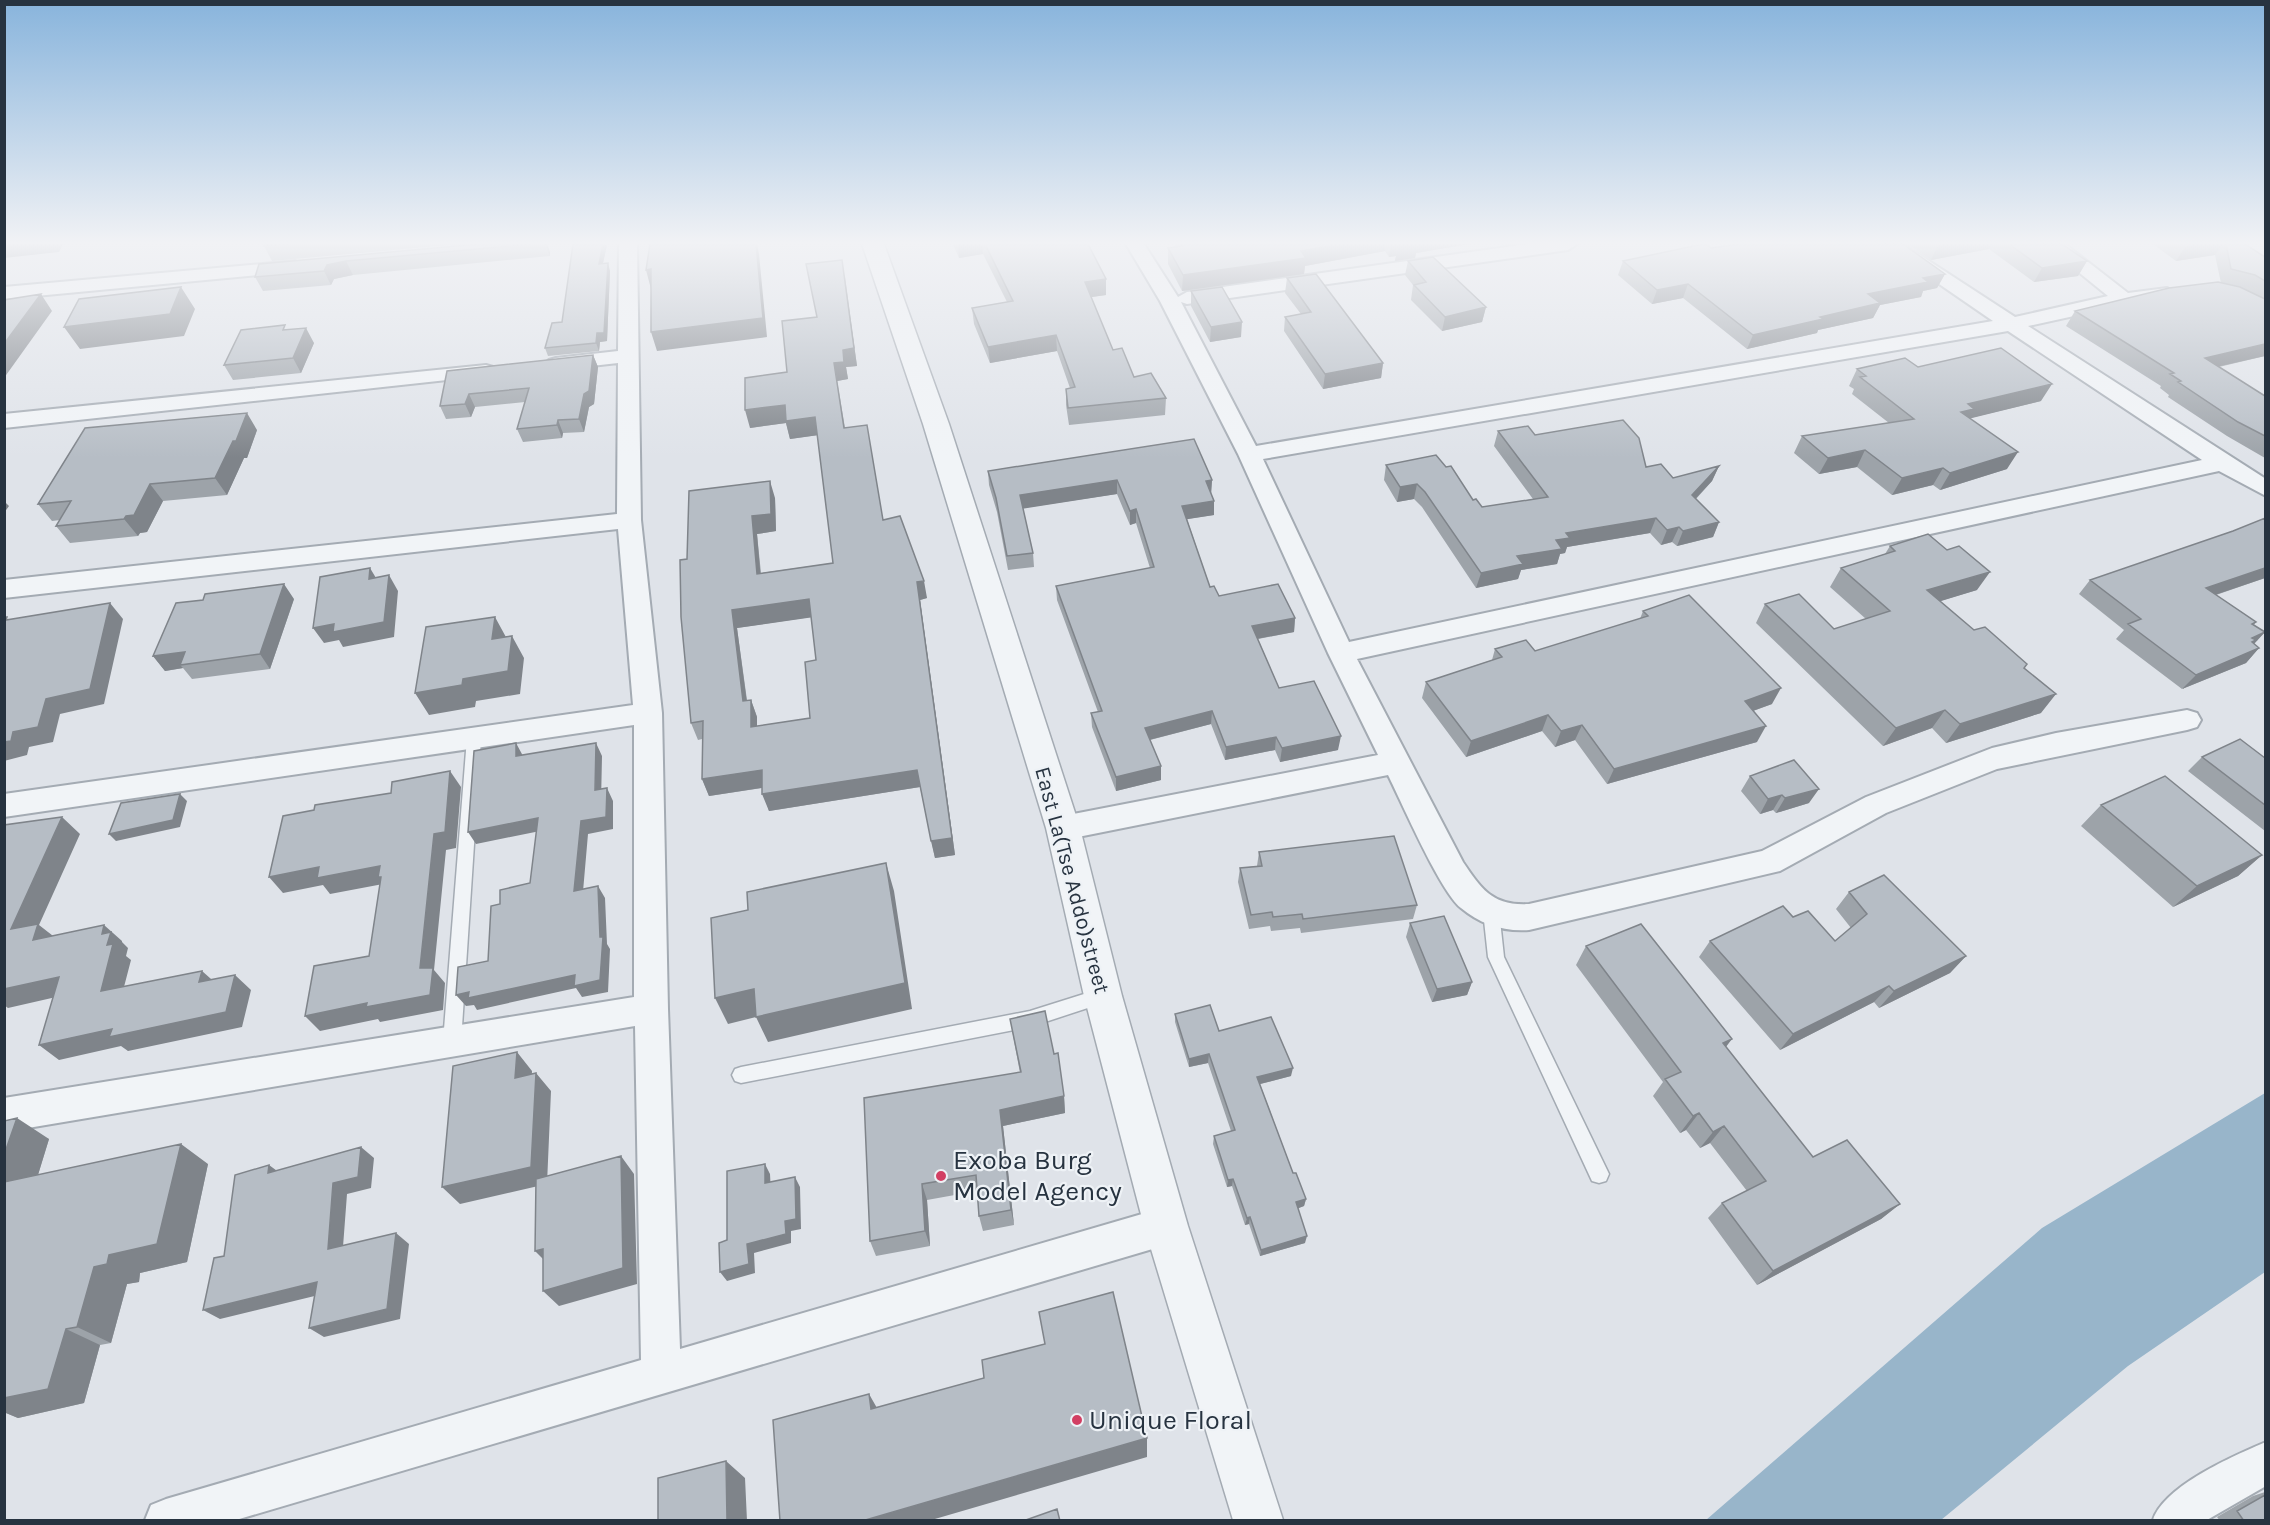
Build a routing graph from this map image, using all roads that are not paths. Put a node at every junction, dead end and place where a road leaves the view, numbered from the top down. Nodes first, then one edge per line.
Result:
1 (628, 315) edge
2 (898, 315) edge
3 (1177, 315) edge
4 (1998, 315) edge
5 (2051, 315) edge
6 (2011, 324) junction
7 (628, 356) junction
8 (534, 366) edge
9 (511, 368) edge
10 (4, 421) edge
11 (1249, 454) junction
12 (2222, 463) junction
13 (2265, 489) edge
14 (629, 520) junction
15 (4, 589) edge
16 (1341, 652) junction
17 (648, 713) junction
18 (2187, 720) dead end
19 (474, 738) junction
20 (1396, 762) junction
21 (4, 806) edge
22 (1063, 828) junction
23 (1491, 912) junction
24 (1103, 996) junction
25 (651, 1010) junction
26 (453, 1042) junction
27 (741, 1075) dead end
28 (4, 1115) edge
29 (1599, 1174) dead end
30 (1166, 1226) junction
31 (661, 1374) junction
32 (2265, 1463) edge
33 (166, 1521) edge
34 (1258, 1521) edge
35 (2174, 1521) edge

1 - 7 street
2 - 22 street, East La(Tse Addo)street
3 - 11 street
4 - 6 street
5 - 6 street
6 - 11 street
6 - 12 street
7 - 8 street
7 - 14 street
9 - 10 street
11 - 16 street
12 - 13 street
12 - 16 street
14 - 15 street
14 - 17 street
16 - 20 street
17 - 19 street
17 - 25 street
18 - 23 street
19 - 21 street
19 - 26 lane
20 - 22 street
20 - 23 street
22 - 24 street, East La(Tse Addo)street
23 - 29 lane
24 - 27 lane
24 - 30 street, East La(Tse Addo)street
25 - 26 street
25 - 31 street
26 - 28 street
30 - 31 street
30 - 34 street, East La(Tse Addo)street
31 - 33 street
32 - 35 street

